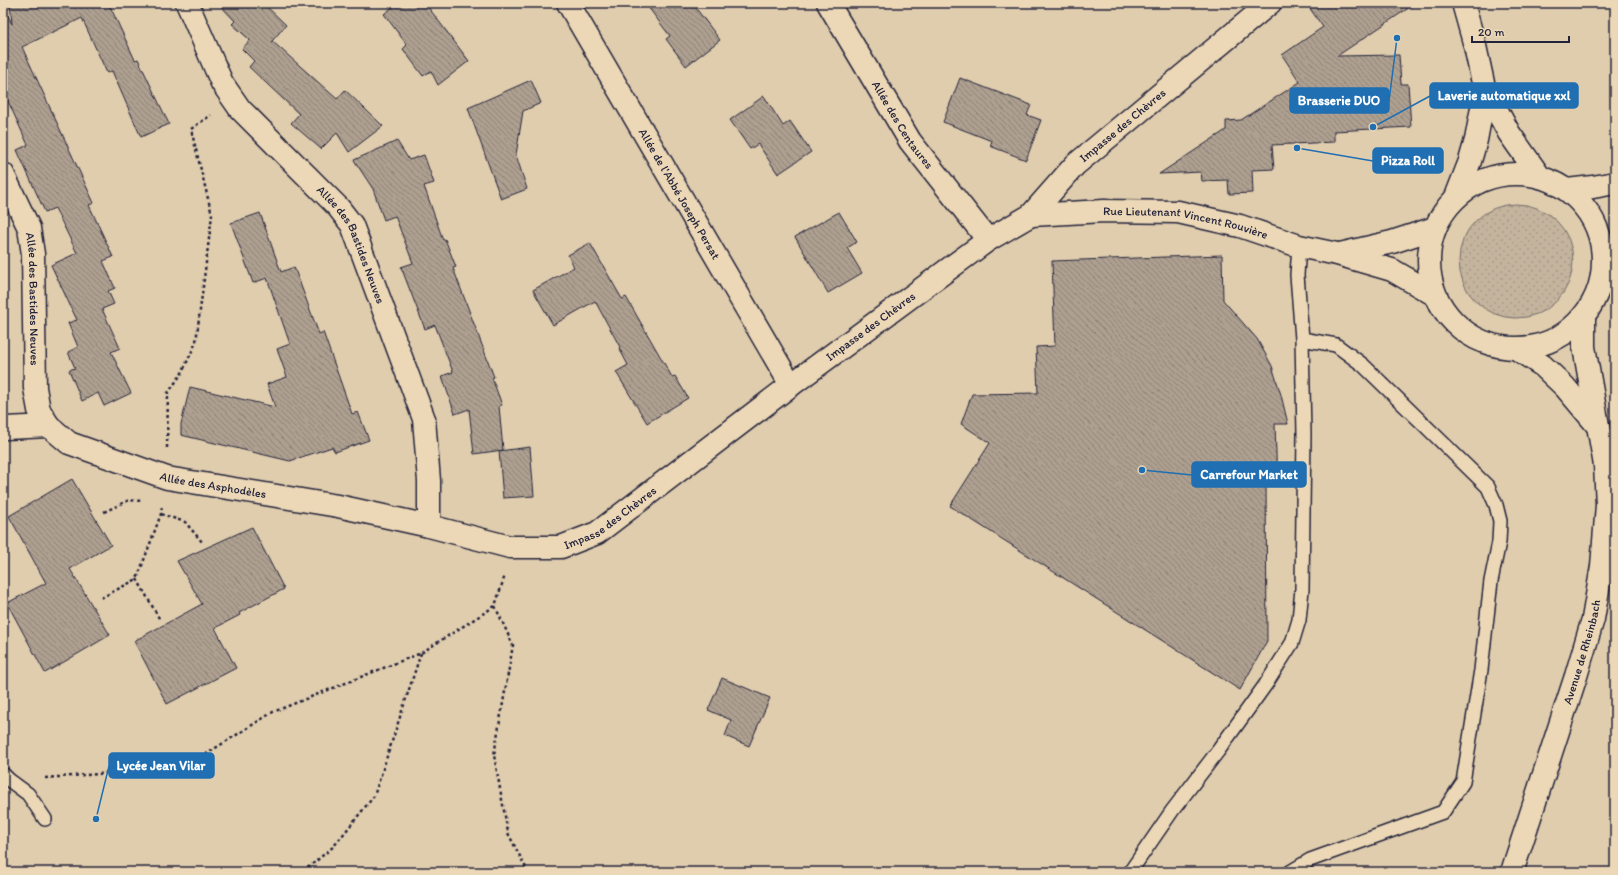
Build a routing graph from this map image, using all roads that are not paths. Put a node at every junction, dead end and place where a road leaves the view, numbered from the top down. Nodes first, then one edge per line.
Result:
1 (187, 3) edge
2 (568, 3) edge
3 (828, 3) edge
4 (1270, 3) edge
5 (1463, 3) edge
6 (1485, 92) junction
7 (3, 174) edge
8 (1540, 177) junction
9 (1615, 183) edge
10 (1567, 190) junction
11 (1456, 197) junction
12 (1031, 214) junction
13 (1435, 228) junction
14 (988, 240) junction
15 (1615, 244) edge
16 (1299, 246) junction
17 (1337, 254) junction
18 (1603, 269) junction
19 (1435, 295) junction
20 (1584, 316) junction
21 (1302, 339) junction
22 (1517, 349) junction
23 (791, 385) junction
24 (1597, 425) junction
25 (49, 426) junction
26 (6, 428) dead end
27 (429, 526) junction
28 (6, 777) edge
29 (45, 819) dead end
30 (1130, 872) edge
31 (1290, 872) edge
32 (1512, 872) edge

1 - 27 street, Allée des Bastides Neuves
2 - 23 street, Allée de l'Abbé Joseph Persat
3 - 14 street, Allée des Centaures
4 - 12 street, Impasse des Chèvres
5 - 6 street
6 - 8 street
6 - 11 street
7 - 25 street, Allée des Bastides Neuves
8 - 10 street
8 - 11 street
9 - 10 street
10 - 18 street
11 - 13 street
12 - 14 street, Impasse des Chèvres
12 - 16 street, Rue Lieutenant Vincent Rouvière
13 - 17 street, Rue Lieutenant Vincent Rouvière
13 - 19 street
14 - 23 street, Impasse des Chèvres
15 - 18 street
16 - 17 street, Rue Lieutenant Vincent Rouvière
16 - 21 lane
17 - 19 street, Rue Lieutenant Vincent Rouvière
18 - 20 street
19 - 22 street
20 - 22 street
20 - 24 street, Avenue de Rheinbach
21 - 30 lane
21 - 31 lane
22 - 24 street, Avenue de Rheinbach
23 - 27 street, Impasse des Chèvres
24 - 32 street, Avenue de Rheinbach
25 - 26 street
25 - 27 street, Allée des Asphodèles
28 - 29 lane

